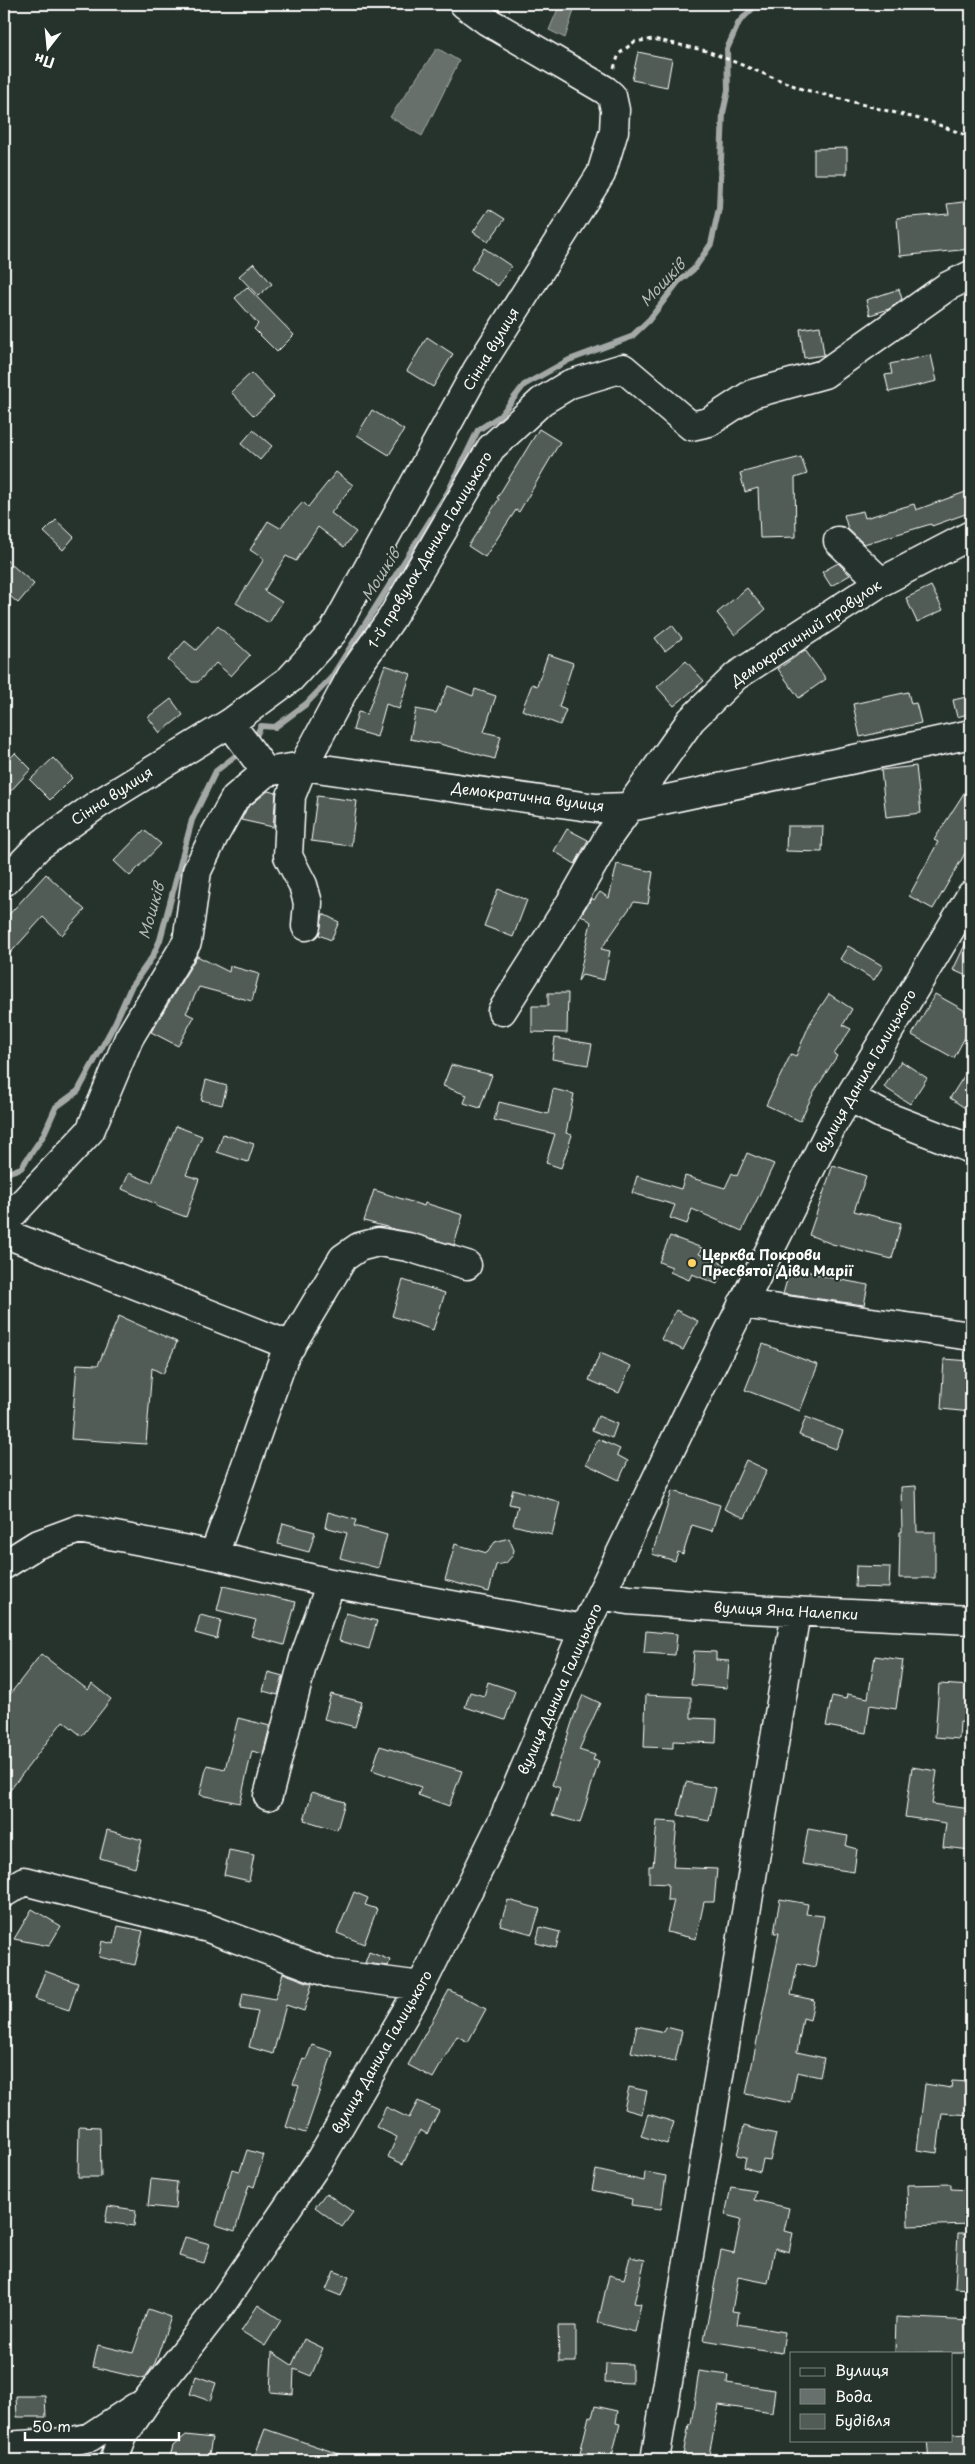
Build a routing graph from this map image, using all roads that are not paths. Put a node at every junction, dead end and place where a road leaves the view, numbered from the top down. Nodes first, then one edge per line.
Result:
1 (464, 4) edge
2 (971, 275) edge
3 (971, 535) edge
4 (838, 541) dead end
5 (881, 582) junction
6 (232, 725) junction
7 (971, 734) edge
8 (303, 766) junction
9 (263, 769) junction
10 (630, 807) junction
11 (4, 882) edge
12 (971, 895) edge
13 (306, 926) dead end
14 (502, 1011) dead end
15 (849, 1097) junction
16 (971, 1149) edge
17 (4, 1223) edge
18 (4, 1232) edge
19 (467, 1265) dead end
20 (742, 1304) junction
21 (971, 1336) edge
22 (290, 1346) junction
23 (214, 1555) junction
24 (4, 1565) edge
25 (331, 1582) junction
26 (601, 1595) junction
27 (796, 1612) junction
28 (971, 1620) edge
29 (584, 1629) junction
30 (268, 1796) dead end
31 (4, 1893) edge
32 (421, 1986) junction
33 (148, 2399) junction
34 (34, 2444) junction
35 (4, 2446) edge
36 (69, 2460) edge
37 (114, 2460) edge
38 (655, 2460) edge

1 - 6 street, Сінна вулиця
2 - 8 street, 1-й провулок Данила Галицького
3 - 5 street, Демократичний провулок
4 - 5 street
5 - 10 street, Демократичний провулок
6 - 9 street
6 - 11 street, Сінна вулиця
7 - 10 street, Демократична вулиця
8 - 9 street, Демократична вулиця
8 - 10 street, Демократична вулиця
8 - 13 street, 1-й провулок Данила Галицького
9 - 17 street
10 - 14 street, Демократичний провулок
12 - 15 street, вулиця Данила Галицького
15 - 16 street
15 - 20 street, вулиця Данила Галицького
18 - 22 street
19 - 22 street
20 - 21 street
20 - 26 street, вулиця Данила Галицького
22 - 23 street
23 - 24 street
23 - 25 street
25 - 29 street
25 - 30 street
26 - 27 street, вулиця Яна Налепки
26 - 29 street, вулиця Данила Галицького
27 - 28 street, вулиця Яна Налепки
27 - 38 street
29 - 32 street, вулиця Данила Галицького
31 - 32 street
32 - 33 street, вулиця Данила Галицького
33 - 34 street
33 - 37 street, вулиця Данила Галицького
34 - 35 street
34 - 36 street

